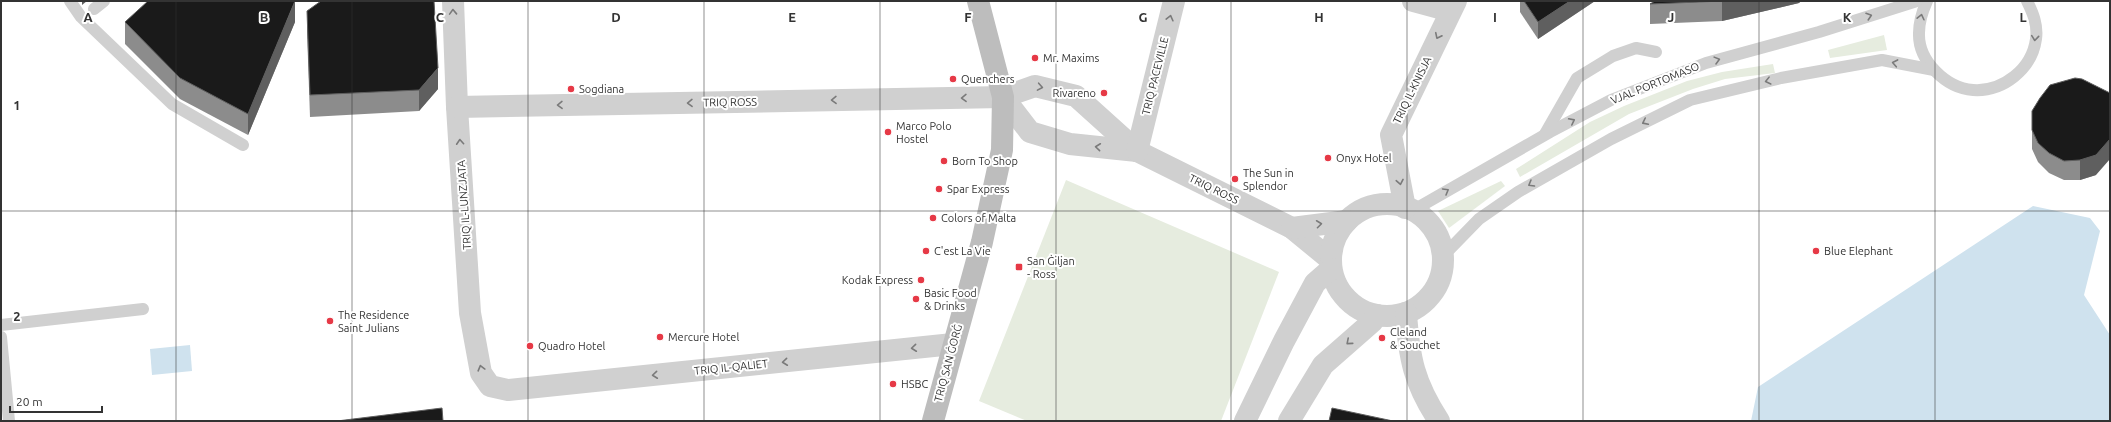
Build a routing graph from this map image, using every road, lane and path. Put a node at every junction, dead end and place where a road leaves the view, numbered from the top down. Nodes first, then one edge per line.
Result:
1 (70, 1) edge
2 (104, 1) edge
3 (453, 1) edge
4 (978, 1) edge
5 (1174, 1) edge
6 (1413, 1) edge
7 (1917, 1) edge
8 (1927, 1) edge
9 (2027, 1) edge
10 (1453, 6) edge
11 (94, 9) dead end
12 (1656, 52) dead end
13 (1934, 70) junction
14 (1003, 97) junction
15 (457, 107) junction
16 (1544, 135) junction
17 (243, 145) dead end
18 (1137, 151) junction
19 (1409, 209) junction
20 (1347, 221) junction
21 (1292, 228) junction
22 (1443, 256) junction
23 (1331, 264) junction
24 (143, 309) dead end
25 (1406, 313) junction
26 (1377, 315) junction
27 (1, 325) edge
28 (1, 336) edge
29 (953, 344) junction
30 (508, 390) joint
31 (9, 421) edge
32 (933, 421) edge
33 (1245, 421) edge
34 (1289, 421) edge
35 (1439, 421) edge

1 - 17 lane
2 - 11 lane
15 -> 3 street, TRIQ IL-LUNZJATA
4 - 14 main road, TRIQ SAN ĠORĠ
18 -> 5 street, TRIQ PACEVILLE
6 - 10 street
16 -> 7 lane, VJAL PORTOMASO
13 -> 8 lane
9 -> 13 lane
10 -> 19 street, TRIQ IL-KNISJA
12 - 16 lane
13 -> 22 lane
14 -> 15 street, TRIQ ROSS
18 -> 14 street, TRIQ ROSS
14 -> 18 street, TRIQ ROSS
14 - 29 main road, TRIQ SAN ĠORĠ
30 -> 15 street, TRIQ IL-LUNZJATA
19 -> 16 lane, VJAL PORTOMASO
18 - 21 street, TRIQ ROSS
19 - 20 street
19 - 22 street
21 -> 20 street
20 - 23 street
21 - 23 street, TRIQ ROSS
22 - 25 street
23 - 26 street
23 - 33 street
24 - 27 lane
25 - 26 street
25 - 35 street
26 -> 34 street
28 - 31 lane
29 -> 30 street, TRIQ IL-QALIET
29 - 32 main road, TRIQ SAN ĠORĠ

